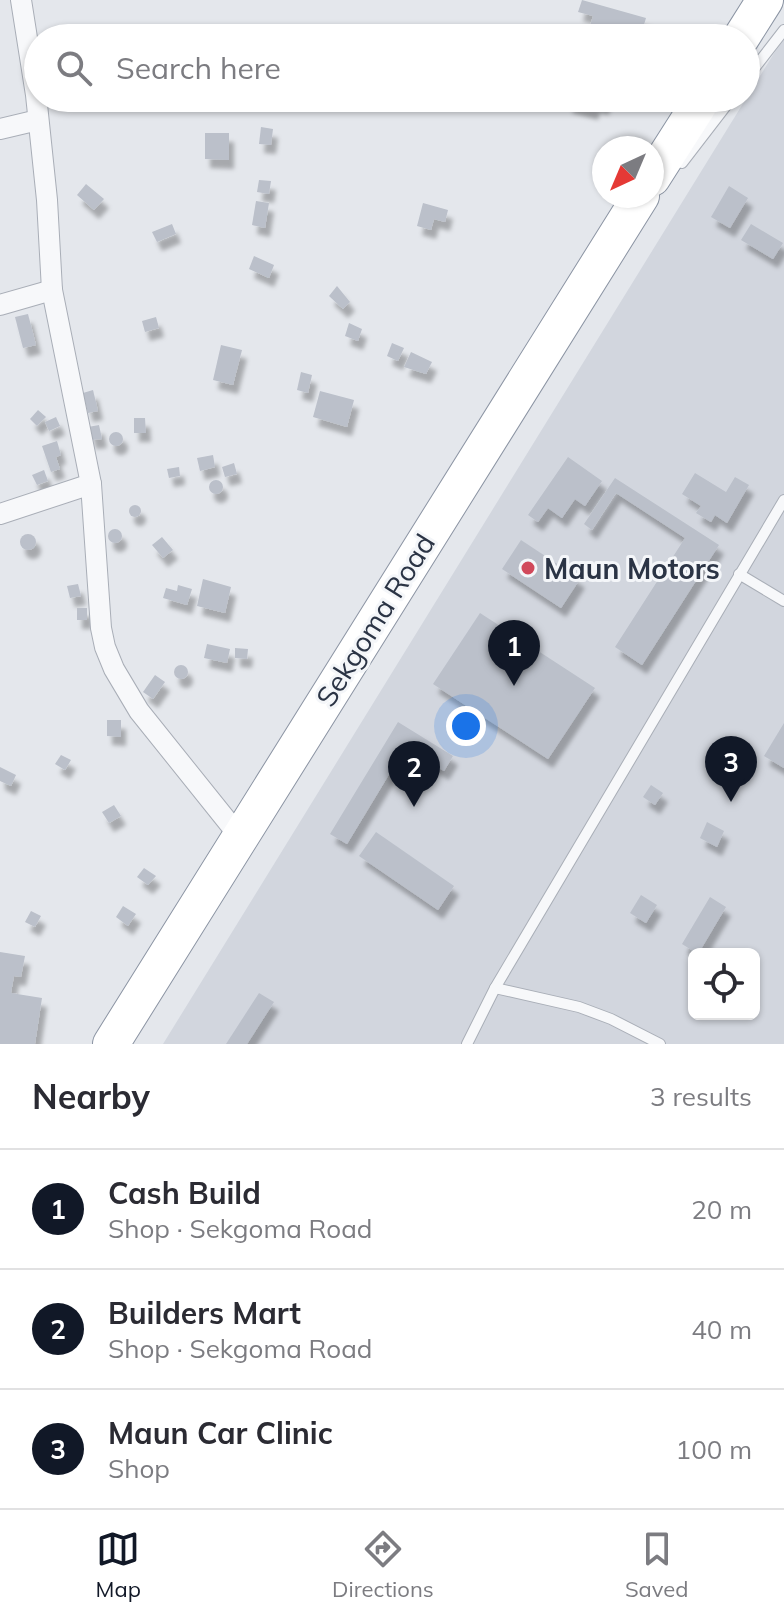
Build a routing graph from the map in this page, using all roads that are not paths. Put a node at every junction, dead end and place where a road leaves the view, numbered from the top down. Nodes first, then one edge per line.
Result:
1 (21, 0) edge
2 (765, 0) edge
3 (24, 24) edge
4 (750, 24) edge
5 (784, 30) edge
6 (760, 61) edge
7 (37, 112) edge
8 (695, 112) edge
9 (720, 112) edge
10 (38, 120) junction
11 (0, 129) edge
12 (664, 170) edge
13 (664, 176) edge
14 (640, 208) edge
15 (52, 290) junction
16 (0, 305) edge
17 (91, 484) junction
18 (784, 500) edge
19 (0, 514) edge
20 (739, 574) junction
21 (784, 601) edge
22 (240, 837) junction
23 (495, 988) junction
24 (111, 1044) edge
25 (467, 1044) edge
26 (660, 1044) edge

1 - 3 street
2 - 4 highway
5 - 6 lane
7 - 10 street
8 - 12 highway, Sekgoma Road
9 - 13 lane
10 - 11 street
10 - 15 street
14 - 22 highway, Sekgoma Road
15 - 16 street
15 - 17 street
17 - 19 street
17 - 22 street
18 - 20 lane
20 - 21 lane
20 - 23 lane
22 - 24 highway, Sekgoma Road
23 - 25 lane
23 - 26 lane

